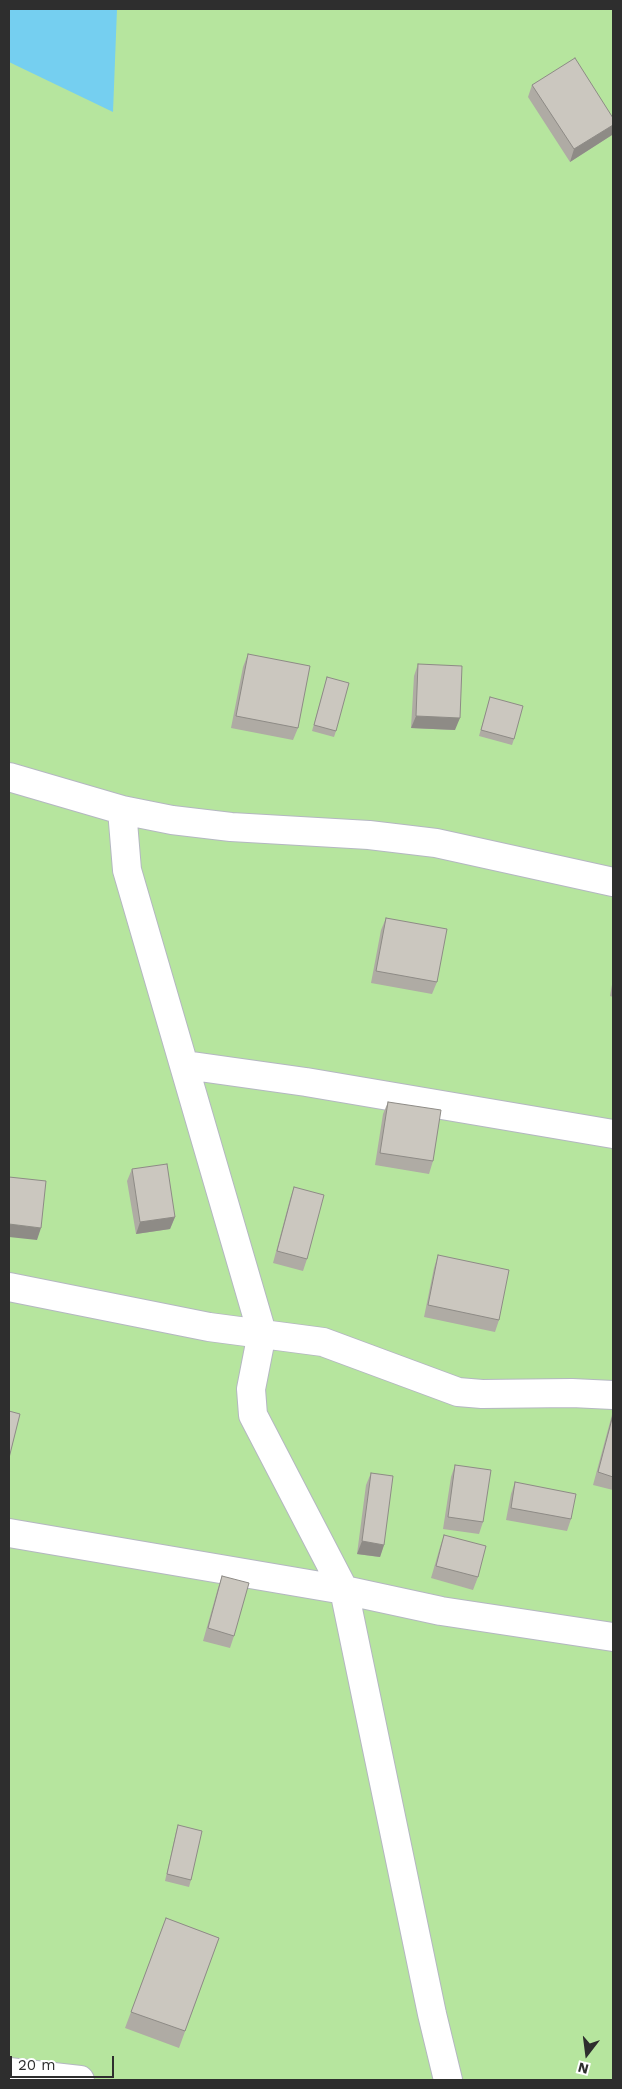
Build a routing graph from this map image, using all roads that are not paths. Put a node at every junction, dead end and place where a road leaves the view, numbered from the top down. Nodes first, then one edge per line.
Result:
1 (9, 777) edge
2 (122, 810) junction
3 (613, 882) edge
4 (185, 1065) junction
5 (613, 1134) edge
6 (9, 1287) edge
7 (262, 1333) junction
8 (613, 1395) edge
9 (9, 1533) edge
10 (344, 1590) junction
11 (613, 1637) edge
12 (9, 2072) edge
13 (80, 2080) edge
14 (448, 2080) edge

1 - 2 street
2 - 3 street
2 - 4 street
4 - 5 street
4 - 7 street
6 - 7 street
7 - 8 street
7 - 10 street
9 - 10 street
10 - 11 street
10 - 14 street
12 - 13 street

